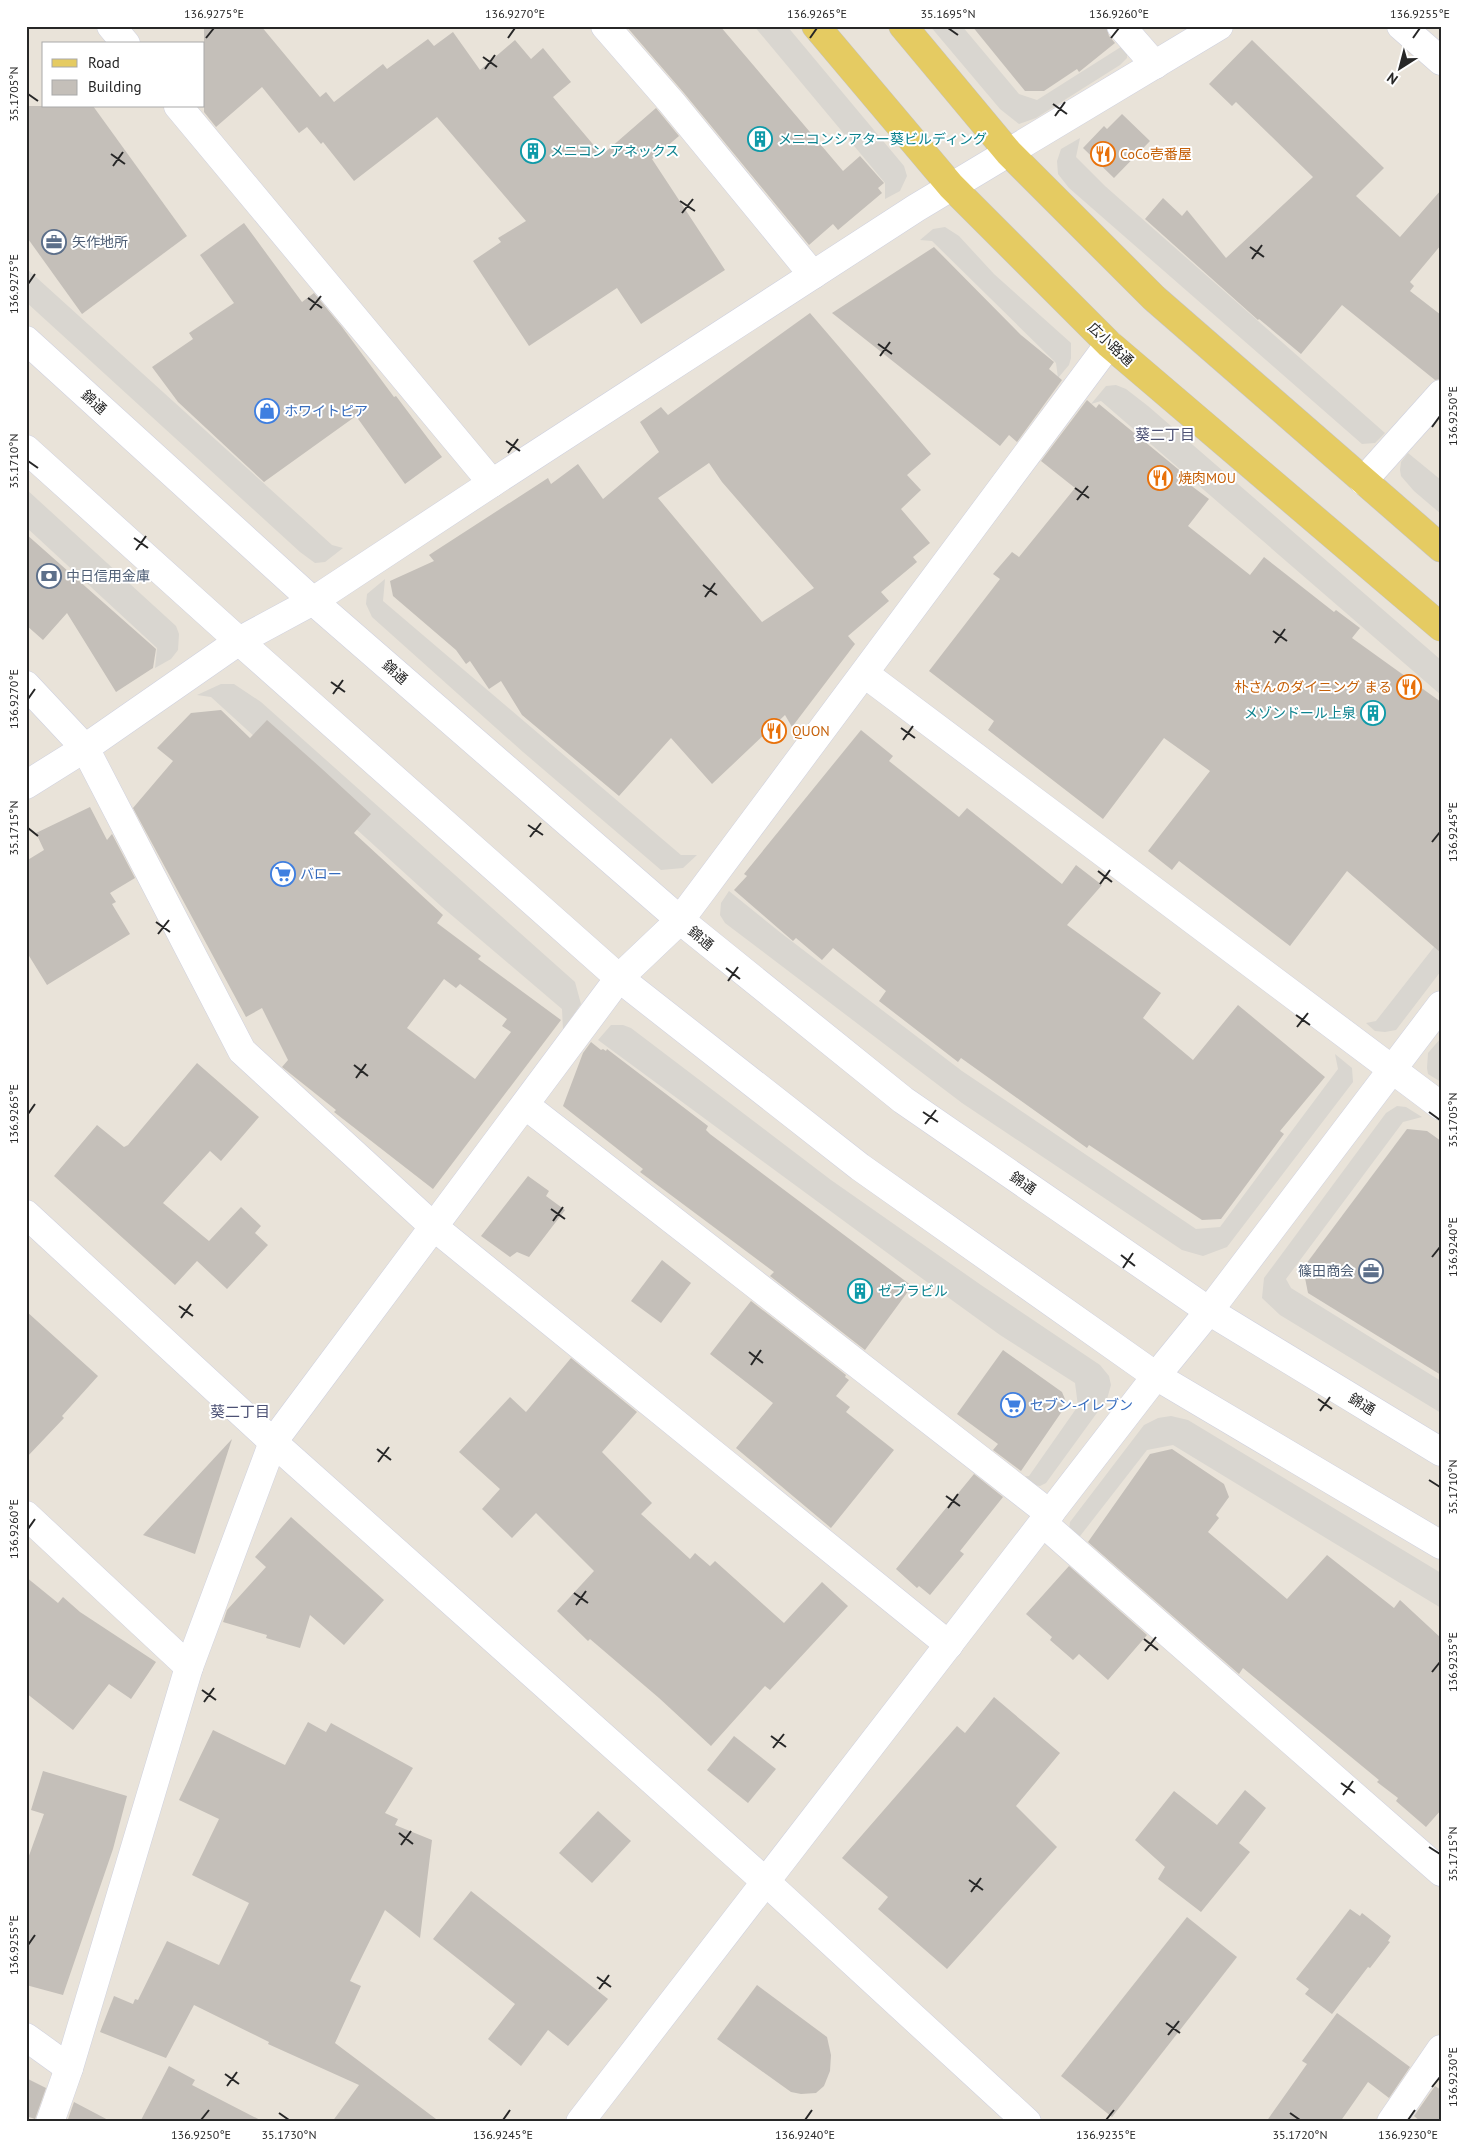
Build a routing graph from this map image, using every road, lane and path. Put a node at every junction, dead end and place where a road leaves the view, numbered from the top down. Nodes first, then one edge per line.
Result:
1 (111, 26) edge
2 (605, 26) edge
3 (816, 26) edge
4 (903, 26) edge
5 (1121, 26) edge
6 (1219, 26) edge
7 (1401, 26) edge
8 (124, 42) edge
9 (1441, 61) edge
10 (1155, 65) junction
11 (180, 108) edge
12 (1009, 153) junction
13 (951, 186) junction
14 (813, 275) junction
15 (26, 340) edge
16 (1109, 344) junction
17 (1441, 394) edge
18 (26, 449) edge
19 (1363, 482) junction
20 (492, 483) junction
21 (1441, 548) edge
22 (313, 601) junction
23 (1441, 627) edge
24 (239, 641) junction
25 (865, 674) junction
26 (26, 685) edge
27 (85, 748) junction
28 (26, 785) edge
29 (680, 920) junction
30 (619, 978) junction
31 (1441, 1005) edge
32 (1391, 1069) junction
33 (525, 1105) junction
34 (1441, 1106) edge
35 (26, 1214) edge
36 (434, 1227) junction
37 (1209, 1312) junction
38 (1156, 1376) junction
39 (273, 1442) junction
40 (1441, 1452) edge
41 (26, 1515) edge
42 (1046, 1519) junction
43 (1441, 1545) edge
44 (949, 1645) junction
45 (189, 1667) junction
46 (1441, 1872) edge
47 (766, 1882) junction
48 (26, 2037) edge
49 (1441, 2049) edge
50 (68, 2068) junction
51 (50, 2122) edge
52 (580, 2122) edge
53 (1027, 2122) edge
54 (1390, 2122) edge

1 - 8 street
2 - 14 street
3 - 13 main road, 広小路通
4 - 12 main road
5 - 10 street
6 - 10 street
7 - 9 street
10 - 12 street
11 - 20 street
12 - 13 street
12 - 19 main road
13 - 14 street
13 - 16 main road, 広小路通
14 - 20 street
15 - 22 street, 錦通
16 - 23 main road, 広小路通
16 - 25 street
17 - 19 street
18 - 24 street
19 - 21 main road
20 - 22 street
22 - 24 street
22 - 29 street, 錦通
24 - 27 street
24 - 30 street
25 - 29 street
25 - 32 street
26 - 27 street
27 - 28 street
27 - 36 street
29 - 30 street
29 - 37 street, 錦通
30 - 33 street
30 - 38 street
31 - 32 street
32 - 34 street
32 - 37 street
33 - 36 street
33 - 42 street
35 - 39 street
36 - 39 street
36 - 44 street
37 - 38 street
37 - 40 street, 錦通
38 - 42 street
38 - 43 street
39 - 45 street
39 - 47 street
41 - 45 street
42 - 44 street
42 - 46 street
44 - 47 street
45 - 50 street
47 - 52 street
47 - 53 street
48 - 50 street
49 - 54 street
50 - 51 street

